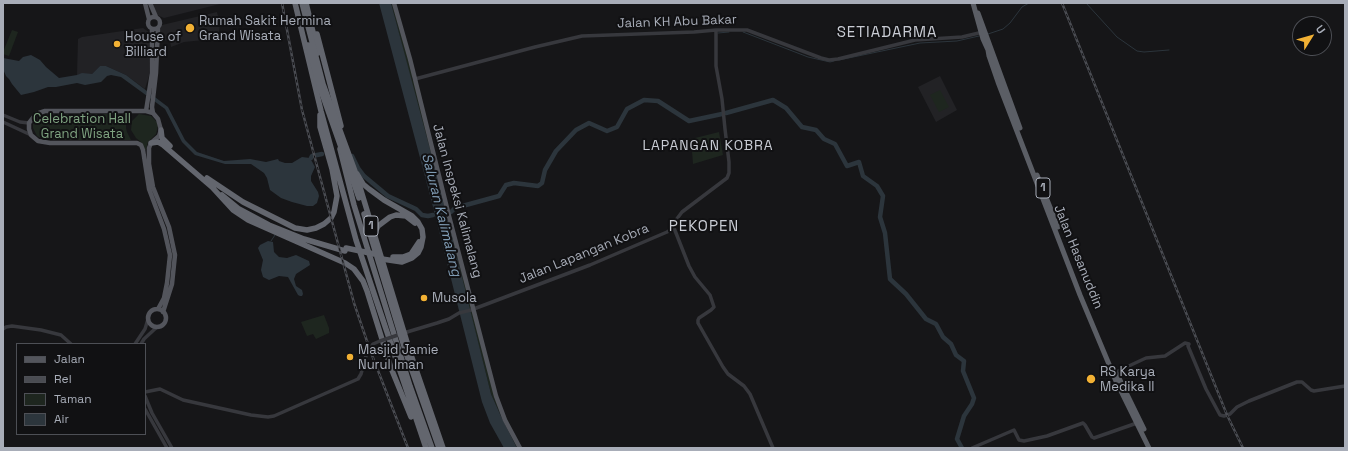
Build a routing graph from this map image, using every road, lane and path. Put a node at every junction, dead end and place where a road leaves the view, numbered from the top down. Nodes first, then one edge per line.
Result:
1 (145, 3) edge
2 (150, 3) edge
3 (295, 3) edge
4 (299, 3) edge
5 (302, 3) edge
6 (307, 3) edge
7 (394, 3) edge
8 (974, 3) edge
9 (156, 17) junction
10 (149, 19) junction
11 (155, 29) junction
12 (716, 30) junction
13 (983, 32) junction
14 (154, 73) junction
15 (414, 79) junction
16 (146, 111) junction
17 (321, 112) junction
18 (153, 113) junction
19 (3, 115) edge
20 (3, 122) edge
21 (27, 122) junction
22 (161, 130) junction
23 (23, 131) junction
24 (31, 135) junction
25 (151, 143) junction
26 (206, 178) junction
27 (211, 186) junction
28 (674, 228) junction
29 (346, 249) junction
30 (382, 258) junction
31 (158, 309) junction
32 (472, 309) junction
33 (163, 312) junction
34 (148, 319) junction
35 (157, 327) junction
36 (3, 329) edge
37 (70, 343) edge
38 (136, 343) edge
39 (142, 343) edge
40 (1114, 372) junction
41 (410, 386) junction
42 (1345, 386) edge
43 (146, 392) edge
44 (146, 398) edge
45 (146, 411) edge
46 (1139, 423) junction
47 (420, 433) junction
48 (166, 448) edge
49 (172, 448) edge
50 (426, 448) edge
51 (432, 448) edge
52 (439, 448) edge
53 (443, 448) edge
54 (520, 448) edge
55 (773, 448) edge
56 (972, 448) edge
57 (1149, 448) edge
58 (1152, 448) edge

1 - 10 main road
2 - 9 main road
3 - 17 highway, 1
4 - 52 highway, 1, bridge
5 - 53 highway, 1, bridge
6 - 30 highway
6 - 41 highway, 1
7 - 15 main road, Jalan Inspeksi Kalimalang
8 - 13 highway, Jalan Hasanuddin / 1
9 - 10 main road
9 - 11 main road
10 - 11 main road
11 - 14 main road
12 - 13 street, Jalan KH Abu Bakar
12 - 15 street, Jalan KH Abu Bakar
12 - 28 street
13 - 40 highway, Jalan Hasanuddin / 1
14 - 16 main road
14 - 18 main road
15 - 32 main road, Jalan Inspeksi Kalimalang
16 - 18 main road
16 - 21 main road
17 - 26 highway
17 - 47 highway, 1
18 - 22 main road
19 - 21 street
20 - 23 street
21 - 23 street
21 - 24 main road
22 - 25 main road
22 - 26 highway
23 - 24 street
24 - 31 main road
25 - 27 highway
25 - 33 main road
26 - 29 highway
27 - 29 highway
27 - 47 highway
28 - 32 street, Jalan Lapangan Kobra
28 - 55 street
29 - 30 highway, bridge
30 - 41 highway
31 - 33 main road
31 - 34 main road
32 - 43 street, Jalan Lapangan Kobra, bridge
32 - 54 main road, Jalan Inspeksi Kalimalang
33 - 35 main road
34 - 35 main road
34 - 38 street
35 - 39 street
36 - 37 street
40 - 42 street
40 - 46 highway, Jalan Hasanuddin / 1
41 - 51 highway, 1
44 - 49 street
45 - 48 street
46 - 56 street
46 - 57 highway, Jalan Hasanuddin / 1
46 - 58 highway, Jalan Hasanuddin / 1
47 - 50 highway, 1

